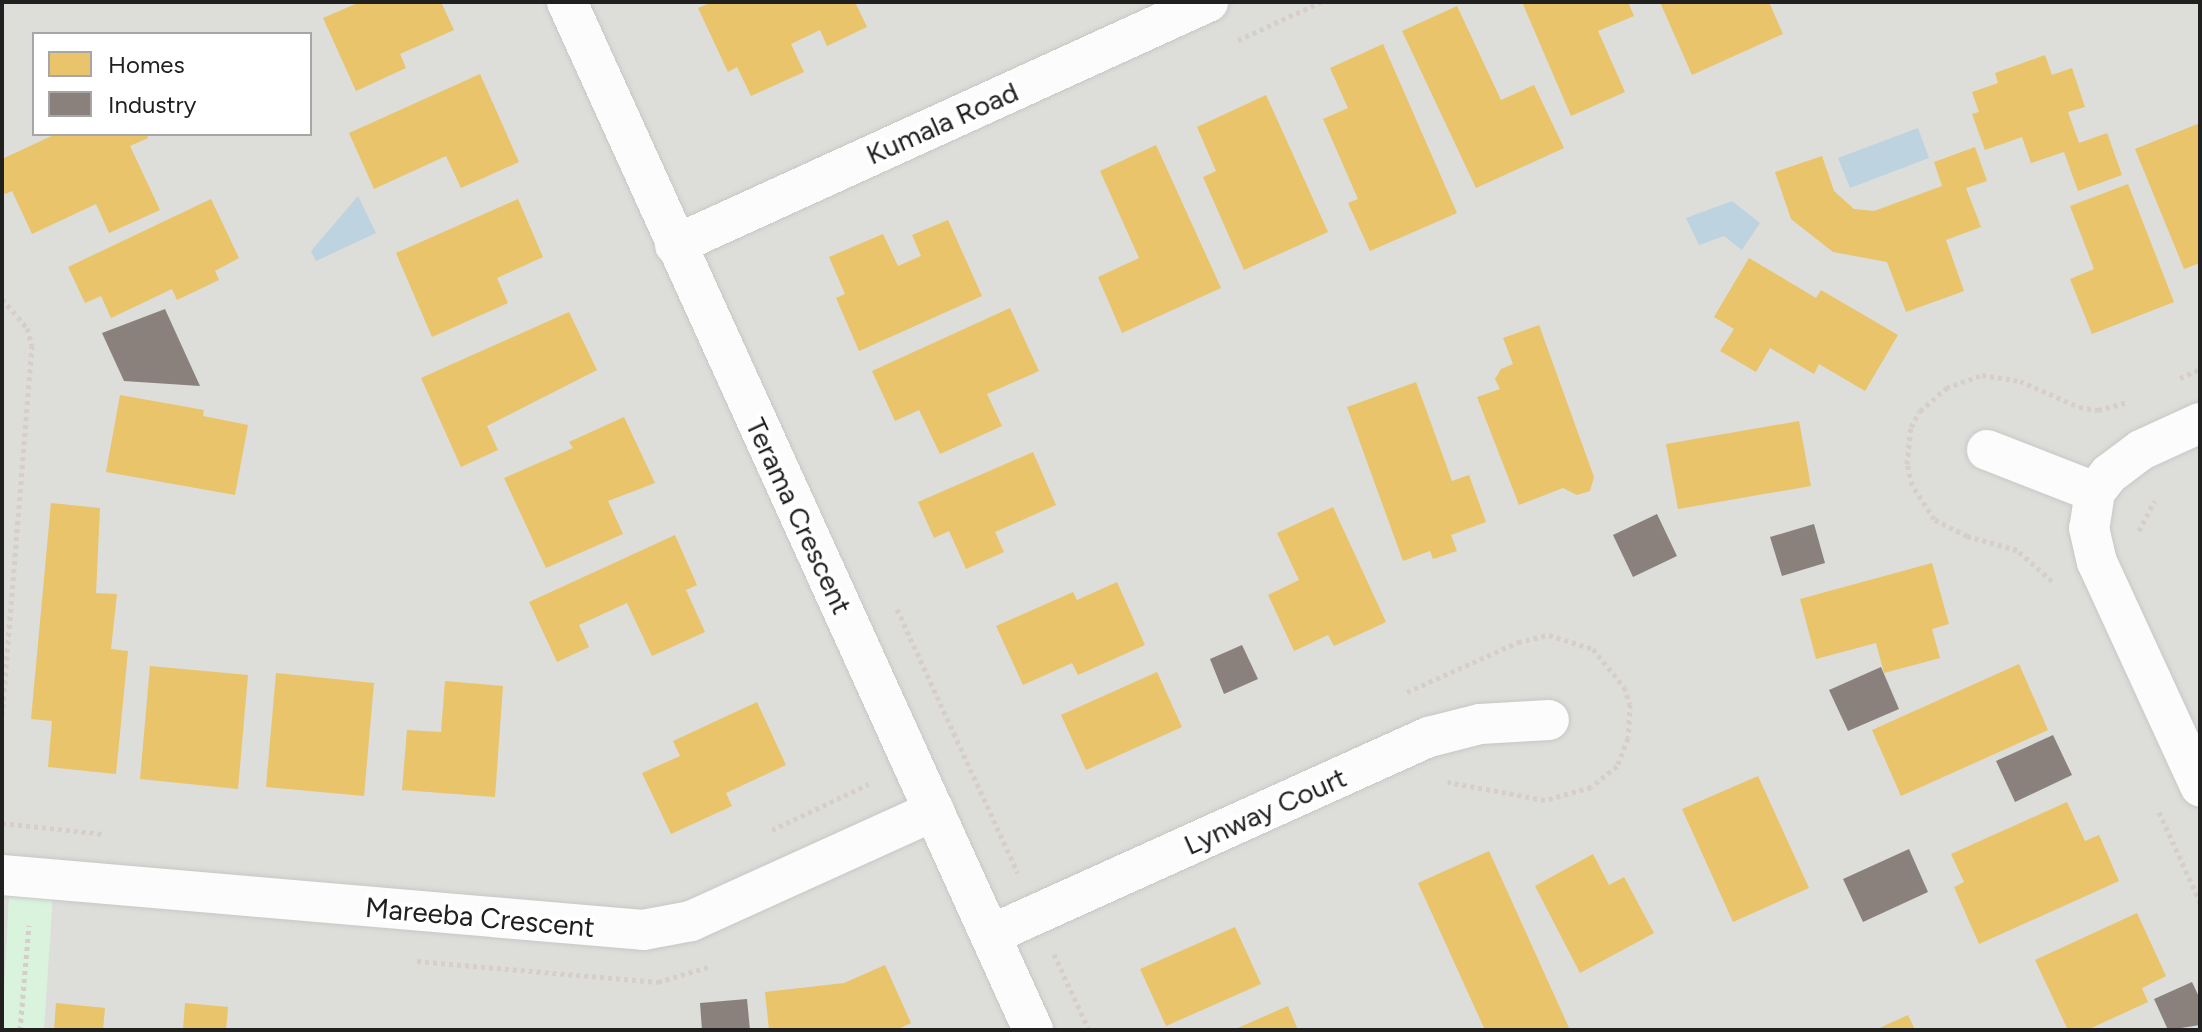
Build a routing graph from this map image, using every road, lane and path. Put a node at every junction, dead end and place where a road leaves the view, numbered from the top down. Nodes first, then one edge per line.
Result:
1 (567, 2) edge
2 (1208, 2) edge
3 (675, 245) junction
4 (2, 299) edge
5 (2200, 423) edge
6 (1987, 450) dead end
7 (2095, 492) junction
8 (2161, 494) dead end
9 (2140, 542) dead end
10 (2, 714) edge
11 (1549, 720) dead end
12 (869, 784) dead end
13 (2200, 786) edge
14 (934, 811) junction
15 (2, 823) edge
16 (769, 831) dead end
17 (110, 834) dead end
18 (2, 875) edge
19 (29, 925) dead end
20 (990, 935) junction
21 (1056, 958) dead end
22 (20, 1030) edge
23 (1033, 1030) edge
24 (1089, 1030) edge

1 - 3 street, Terama Crescent
2 - 3 street, Kumala Road
3 - 14 street, Terama Crescent
4 - 10 path
5 - 7 street
6 - 7 street
7 - 13 street
8 - 9 path
11 - 20 street, Lynway Court
12 - 16 path
14 - 18 street, Mareeba Crescent
14 - 20 street, Terama Crescent
15 - 17 path
19 - 22 path
20 - 23 street, Terama Crescent
21 - 24 path

